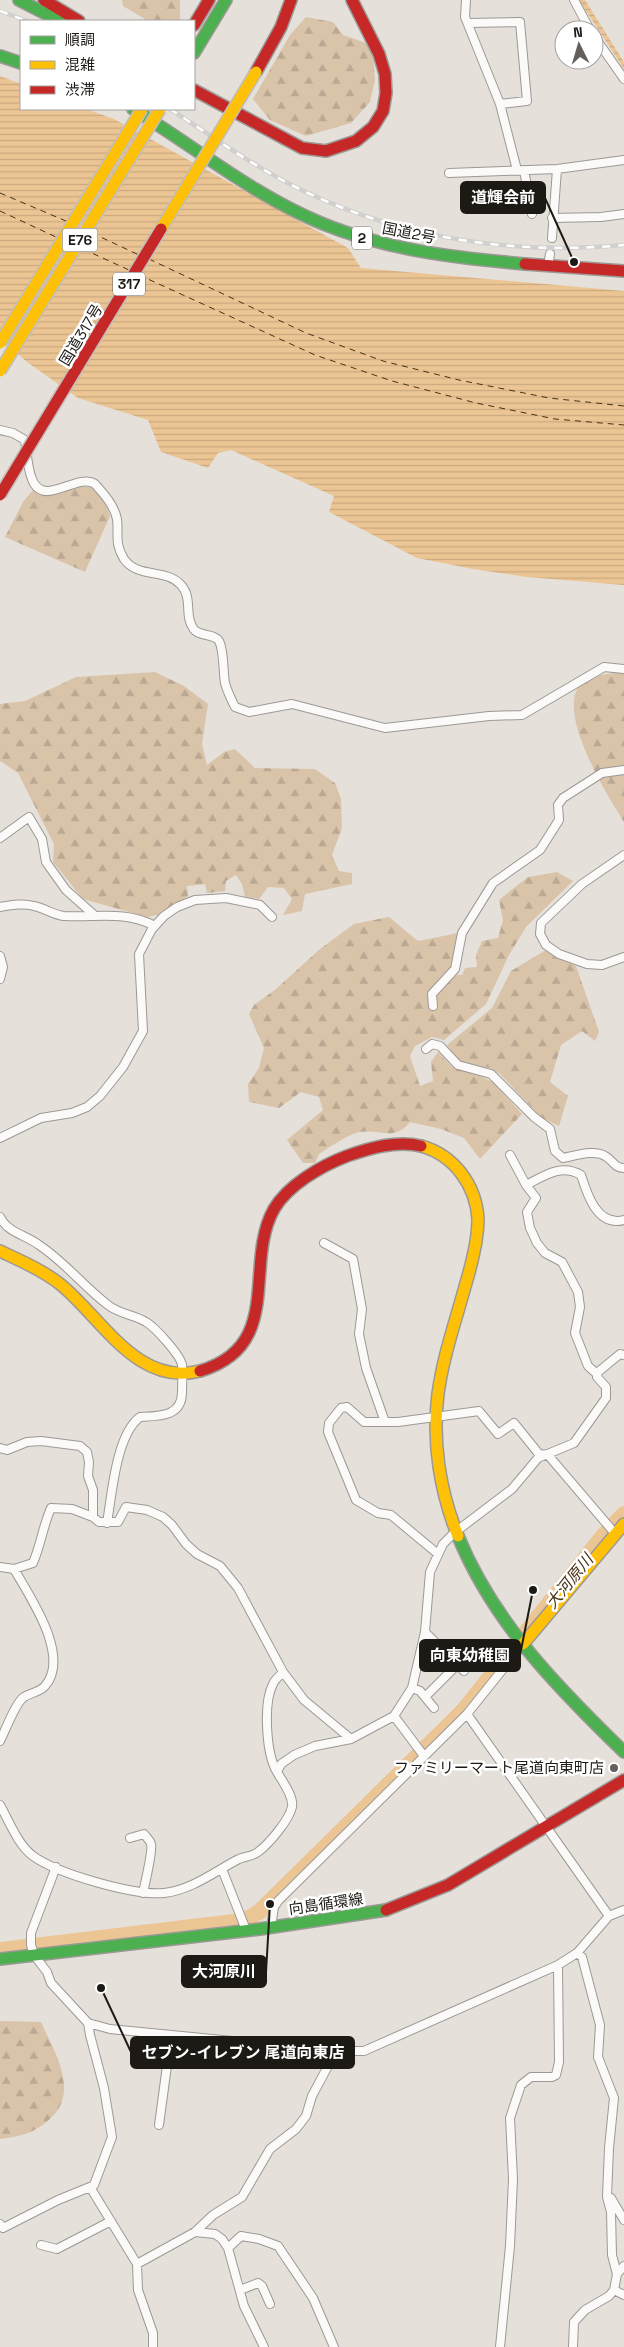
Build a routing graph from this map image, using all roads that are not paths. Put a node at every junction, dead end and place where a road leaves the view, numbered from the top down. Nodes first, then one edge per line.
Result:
1 (19, 0) edge
2 (44, 0) edge
3 (209, 0) edge
4 (226, 0) edge
5 (291, 0) edge
6 (352, 0) edge
7 (466, 0) edge
8 (574, 0) edge
9 (58, 20) edge
10 (77, 20) edge
11 (585, 20) edge
12 (195, 23) edge
13 (468, 23) junction
14 (604, 50) edge
15 (195, 51) edge
16 (0, 56) edge
17 (20, 63) edge
18 (624, 79) edge
19 (195, 91) edge
20 (500, 104) junction
21 (135, 110) edge
22 (141, 110) edge
23 (159, 110) edge
24 (624, 160) edge
25 (557, 169) junction
26 (521, 170) junction
27 (449, 173) dead end
28 (532, 214) dead end
29 (624, 214) edge
30 (552, 218) junction
31 (552, 238) tunnel mouth
32 (550, 254) tunnel mouth
33 (548, 266) junction
34 (624, 271) edge
35 (0, 343) edge
36 (0, 371) edge
37 (0, 430) edge
38 (0, 495) edge
39 (624, 669) edge
40 (624, 770) edge
41 (0, 838) edge
42 (624, 855) edge
43 (0, 907) edge
44 (93, 914) junction
45 (272, 917) dead end
46 (155, 926) junction
47 (0, 956) edge
48 (624, 957) edge
49 (0, 979) edge
50 (432, 1006) dead end
51 (426, 1049) dead end
52 (0, 1138) edge
53 (510, 1155) dead end
54 (624, 1168) edge
55 (526, 1185) junction
56 (0, 1217) edge
57 (624, 1220) edge
58 (324, 1243) dead end
59 (0, 1251) edge
60 (624, 1355) edge
61 (181, 1372) junction
62 (597, 1374) junction
63 (436, 1417) junction
64 (385, 1422) junction
65 (0, 1448) edge
66 (548, 1455) junction
67 (94, 1517) junction
68 (107, 1523) junction
69 (624, 1524) edge
70 (610, 1527) dead end
71 (454, 1533) junction
72 (438, 1554) junction
73 (0, 1568) edge
74 (14, 1569) junction
75 (425, 1632) junction
76 (523, 1644) junction
77 (458, 1664) junction
78 (464, 1671) dead end
79 (283, 1672) junction
80 (412, 1688) junction
81 (425, 1697) junction
82 (434, 1708) dead end
83 (467, 1714) junction
84 (394, 1716) junction
85 (351, 1739) junction
86 (0, 1741) edge
87 (624, 1752) edge
88 (424, 1756) junction
89 (277, 1772) junction
90 (624, 1780) edge
91 (0, 1805) edge
92 (546, 1828) junction
93 (130, 1838) dead end
94 (56, 1867) junction
95 (222, 1869) junction
96 (143, 1893) junction
97 (624, 1910) edge
98 (609, 1916) junction
99 (244, 1923) junction
100 (271, 1927) junction
101 (576, 1953) junction
102 (34, 1955) junction
103 (0, 1959) edge
104 (558, 1965) junction
105 (88, 2023) junction
106 (171, 2036) junction
107 (336, 2051) junction
108 (158, 2125) dead end
109 (90, 2187) junction
110 (607, 2197) junction
111 (624, 2220) edge
112 (111, 2222) junction
113 (0, 2224) edge
114 (195, 2232) junction
115 (41, 2245) dead end
116 (228, 2248) junction
117 (137, 2264) junction
118 (621, 2271) edge
119 (240, 2290) junction
120 (614, 2290) junction
121 (624, 2295) edge
122 (270, 2304) dead end
123 (153, 2347) edge
124 (264, 2347) edge
125 (334, 2347) edge
126 (500, 2347) edge
127 (573, 2347) edge

1 - 9 main road
2 - 10 main road
3 - 12 main road
4 - 15 main road
5 - 38 main road, 国道317号 / 317, bridge
6 - 19 main road
7 - 13 street
8 - 11 street
13 - 20 street
13 - 20 street
14 - 18 street
16 - 17 main road
20 - 26 street
21 - 33 main road, 国道2号 / 2
22 - 35 main road, E76, bridge
23 - 36 main road, E76, bridge
24 - 25 street
25 - 26 street
25 - 30 street
26 - 27 street
26 - 28 street
29 - 30 street
30 - 31 street
32 - 33 street
33 - 34 main road, 国道2号 / 2
37 - 39 street
40 - 50 street
41 - 44 street
42 - 48 street
43 - 44 street
44 - 46 street
45 - 46 street
46 - 52 street
47 - 49 street
51 - 54 street
53 - 55 street
55 - 57 street
55 - 62 street
56 - 61 street
58 - 64 street
59 - 61 main road
60 - 62 street
61 - 63 main road
61 - 68 street
62 - 66 street
63 - 64 street
63 - 66 street
63 - 71 main road
64 - 72 street
65 - 67 street
66 - 70 street
66 - 71 street
67 - 68 street
67 - 74 street
68 - 79 street
69 - 76 main road
71 - 72 street
71 - 76 main road
72 - 75 street
73 - 74 street
74 - 86 street
75 - 77 street
75 - 80 street
76 - 83 street
76 - 87 main road
77 - 78 street
77 - 81 street
79 - 85 street
79 - 89 street
80 - 81 street
80 - 84 street
81 - 82 street
83 - 88 street
83 - 92 street
84 - 85 street
84 - 88 street
85 - 89 street
88 - 100 street
89 - 95 street
90 - 92 main road, 向島循環線
91 - 94 street
92 - 98 street
92 - 100 main road, 向島循環線
93 - 96 street
94 - 96 street
94 - 102 street
95 - 96 street
95 - 99 street
97 - 98 street
98 - 101 street
99 - 100 main road, 向島循環線
99 - 102 main road, 向島循環線
101 - 104 street
101 - 110 street
102 - 103 main road, 向島循環線
102 - 105 street
104 - 107 street
104 - 126 street
105 - 106 street
105 - 109 street
106 - 107 street
106 - 108 street
107 - 114 street
109 - 112 street
109 - 113 street
110 - 111 street
110 - 118 street
112 - 115 street
112 - 117 street
114 - 116 street
114 - 117 street
116 - 119 street
116 - 125 street
117 - 123 street
118 - 120 street
119 - 122 street
119 - 124 street
120 - 121 street
120 - 127 street

